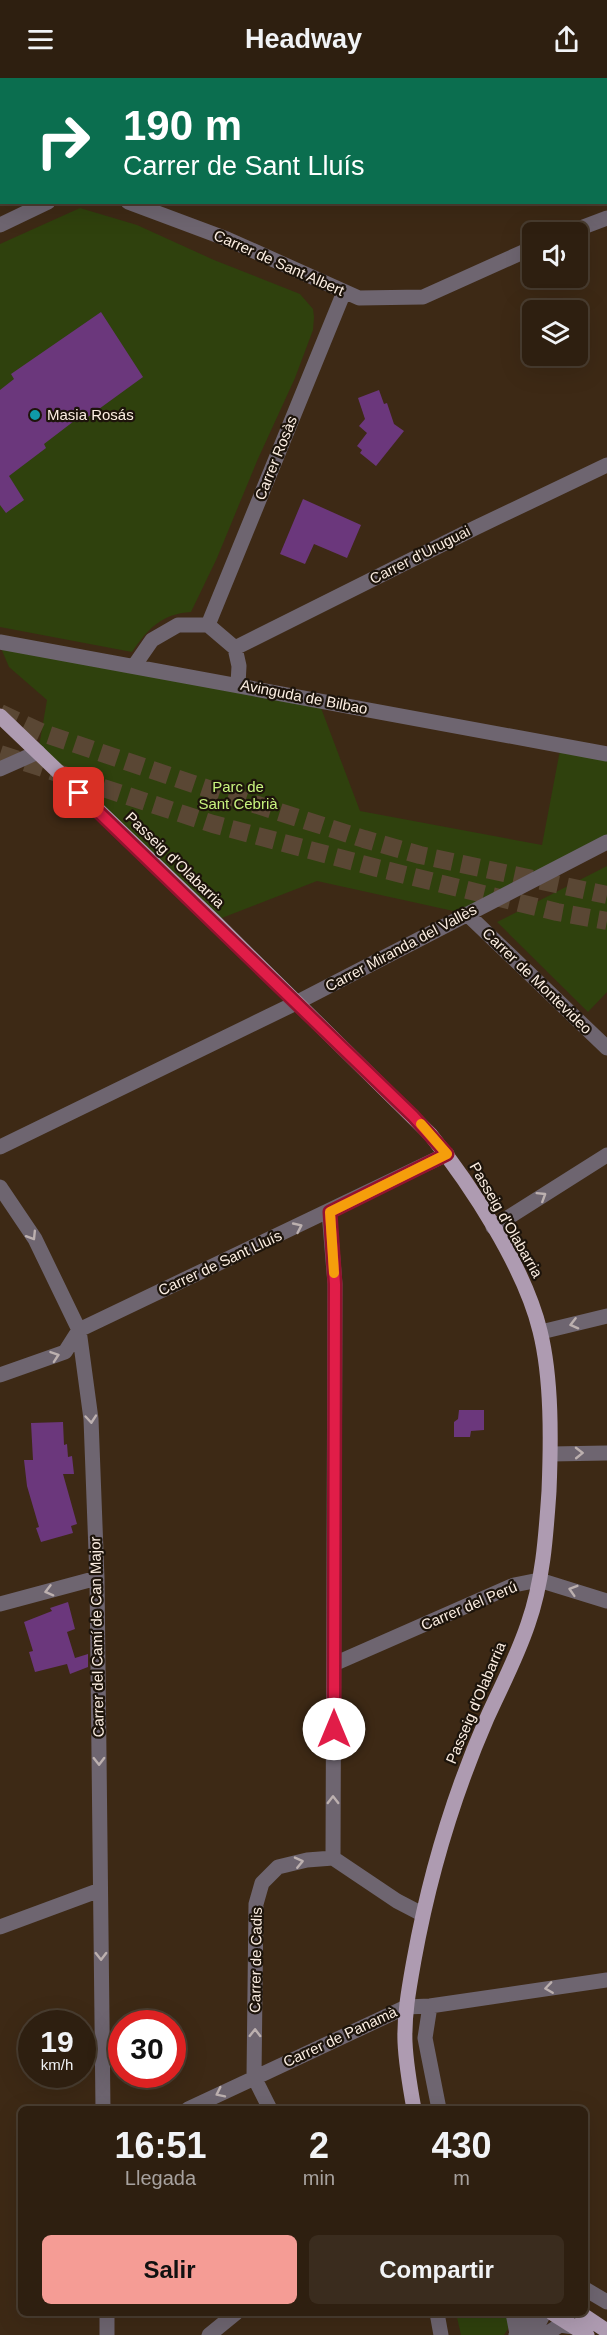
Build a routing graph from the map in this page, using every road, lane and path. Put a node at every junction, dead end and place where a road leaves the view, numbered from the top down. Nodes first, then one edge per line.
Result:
1 (44, 204) edge
2 (133, 204) edge
3 (607, 218) edge
4 (0, 225) edge
5 (588, 225) edge
6 (522, 252) edge
7 (344, 292) junction
8 (607, 465) edge
9 (208, 625) junction
10 (0, 642) edge
11 (235, 648) junction
12 (134, 666) junction
13 (238, 684) junction
14 (0, 716) edge
15 (38, 752) junction
16 (607, 754) edge
17 (0, 769) edge
18 (607, 842) edge
19 (467, 914) junction
20 (296, 1003) junction
21 (607, 1048) edge
22 (0, 1147) edge
23 (447, 1154) junction
24 (607, 1155) edge
25 (0, 1187) edge
26 (330, 1212) junction
27 (493, 1227) junction
28 (607, 1316) edge
29 (79, 1330) junction
30 (541, 1332) junction
31 (0, 1376) edge
32 (607, 1453) edge
33 (551, 1454) junction
34 (98, 1578) junction
35 (539, 1580) junction
36 (607, 1601) edge
37 (0, 1604) edge
38 (334, 1664) junction
39 (333, 1858) junction
40 (100, 1890) junction
41 (422, 1914) junction
42 (0, 1927) edge
43 (607, 1980) edge
44 (430, 2006) junction
45 (406, 2007) junction
46 (255, 2077) junction
47 (103, 2106) edge
48 (194, 2106) edge
49 (269, 2106) edge
50 (413, 2106) edge
51 (438, 2106) edge
52 (588, 2291) edge
53 (607, 2302) edge
54 (107, 2316) edge
55 (232, 2316) edge
56 (438, 2316) edge
57 (513, 2316) edge
58 (532, 2316) edge
59 (542, 2316) edge
60 (559, 2316) edge
61 (580, 2325) edge
62 (607, 2331) edge
63 (107, 2335) edge
64 (209, 2335) edge
65 (441, 2335) edge
66 (516, 2335) edge
67 (533, 2335) edge
68 (545, 2335) edge

1 - 4 street
2 - 7 street, Carrer de Sant Albert
3 - 5 street
6 - 7 street, Carrer de Sant Albert
7 - 9 street, Carrer Rosàs
8 - 11 street, Carrer d'Uruguai
9 - 11 street
9 - 12 street
10 - 12 street, Avinguda de Bilbao
11 - 13 street
12 - 13 street, Avinguda de Bilbao
13 - 16 street, Avinguda de Bilbao
14 - 15 main road, Passeig d'Olabarria
15 - 17 street
15 - 20 main road, Passeig d'Olabarria
18 - 19 street, Carrer Miranda del Vallès
19 - 20 street, Carrer Miranda del Vallès
19 - 21 street, Carrer de Montevideo
20 - 22 street, Carrer Miranda del Vallès
20 - 23 main road, Passeig d'Olabarria
23 - 26 street, Carrer de Sant Lluís
23 - 27 main road, Passeig d'Olabarria
27 -> 24 street
25 -> 29 street, Carrer del Camí de Can Major
29 -> 26 street, Carrer de Sant Lluís
26 - 38 street
27 - 30 main road, Passeig d'Olabarria
28 -> 30 street
31 -> 29 street, Carrer de Sant Lluís
29 -> 34 street, Carrer del Camí de Can Major
30 - 33 main road, Passeig d'Olabarria
33 -> 32 street
33 - 35 main road, Passeig d'Olabarria
34 -> 37 street
34 -> 40 street, Carrer del Camí de Can Major
36 -> 35 street
35 - 38 street, Carrer del Perú
35 - 41 main road, Passeig d'Olabarria
39 -> 38 street
39 - 41 street
46 -> 39 street, Carrer de Cadis
40 - 42 street
40 -> 47 street, Carrer del Camí de Can Major
41 - 45 main road, Passeig d'Olabarria
43 -> 44 street, Carrer de Panamà
44 - 45 street, Carrer de Panamà
44 - 51 street
45 - 46 street, Carrer de Panamà
45 - 50 main road, Passeig d'Olabarria
46 -> 48 street, Carrer de Panamà
46 - 49 street, Carrer de Cadis
52 - 53 street
54 - 63 street
55 - 64 street
56 - 65 street
57 - 66 street
58 - 66 street
59 - 67 street
60 - 61 main road
61 - 62 main road
61 - 68 street

